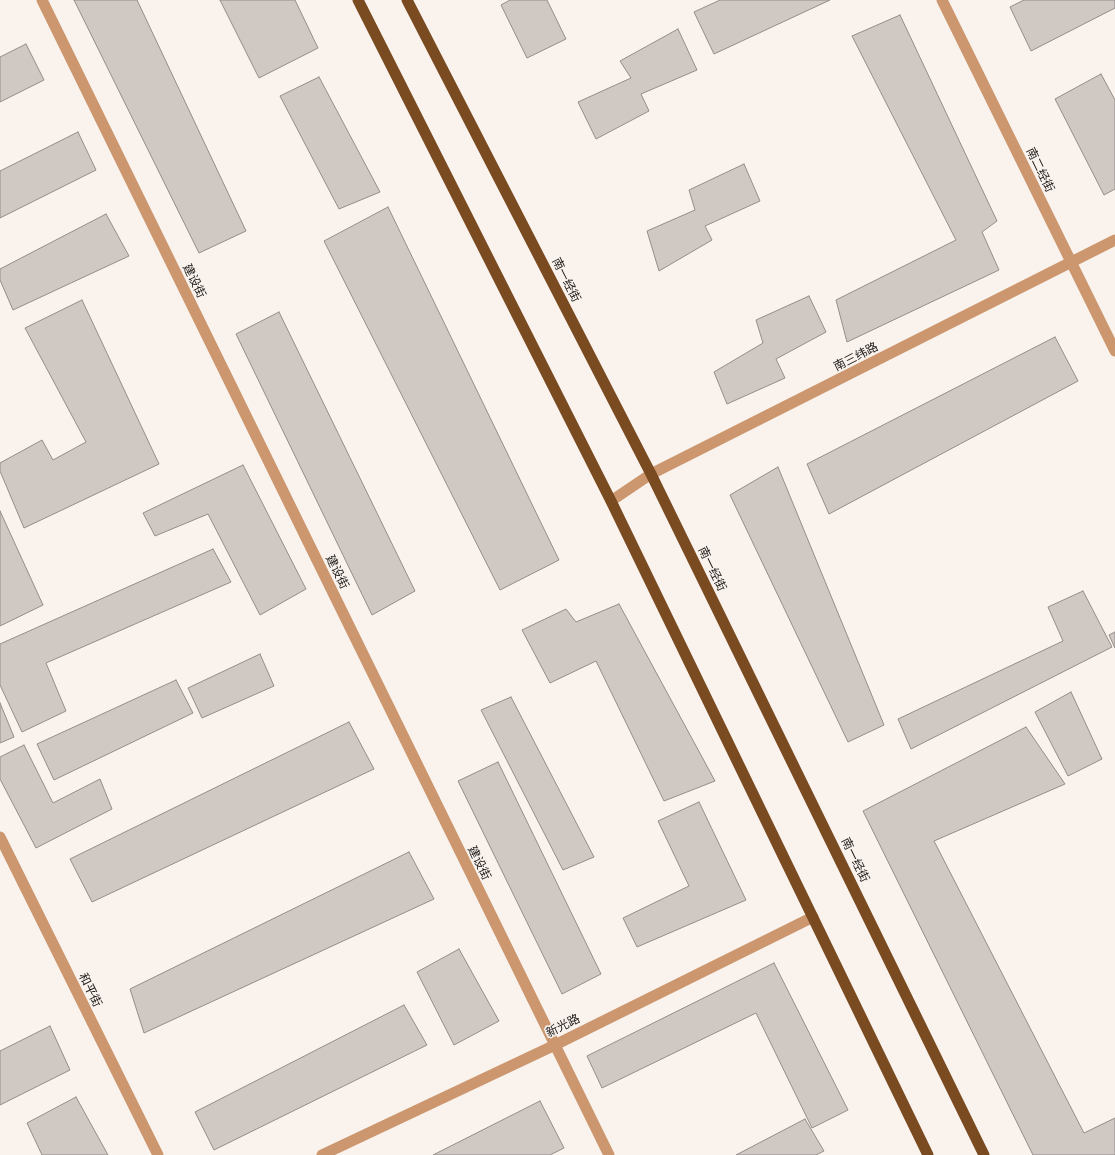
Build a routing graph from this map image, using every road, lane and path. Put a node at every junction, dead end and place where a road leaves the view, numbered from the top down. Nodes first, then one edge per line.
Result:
1 (42, 0) edge
2 (358, 0) edge
3 (407, 0) edge
4 (942, 0) edge
5 (1115, 240) edge
6 (1071, 262) junction
7 (1115, 351) edge
8 (651, 474) junction
9 (611, 501) junction
10 (0, 837) edge
11 (813, 917) junction
12 (554, 1045) junction
13 (158, 1155) edge
14 (322, 1155) edge
15 (609, 1155) edge
16 (928, 1155) edge
17 (984, 1155) edge

1 - 12 street, 建设街
2 - 9 highway
3 - 8 highway, 南一经街
4 - 6 street, 南二经街
5 - 6 street, 南三纬路
6 - 7 street, 南二经街
6 - 8 street, 南三纬路
8 - 9 street, 南三纬路
8 - 17 highway, 南一经街
9 - 11 highway
10 - 13 street, 和平街
11 - 12 street, 新光路
11 - 16 highway
12 - 14 street, 新光路
12 - 15 street, 建设街

